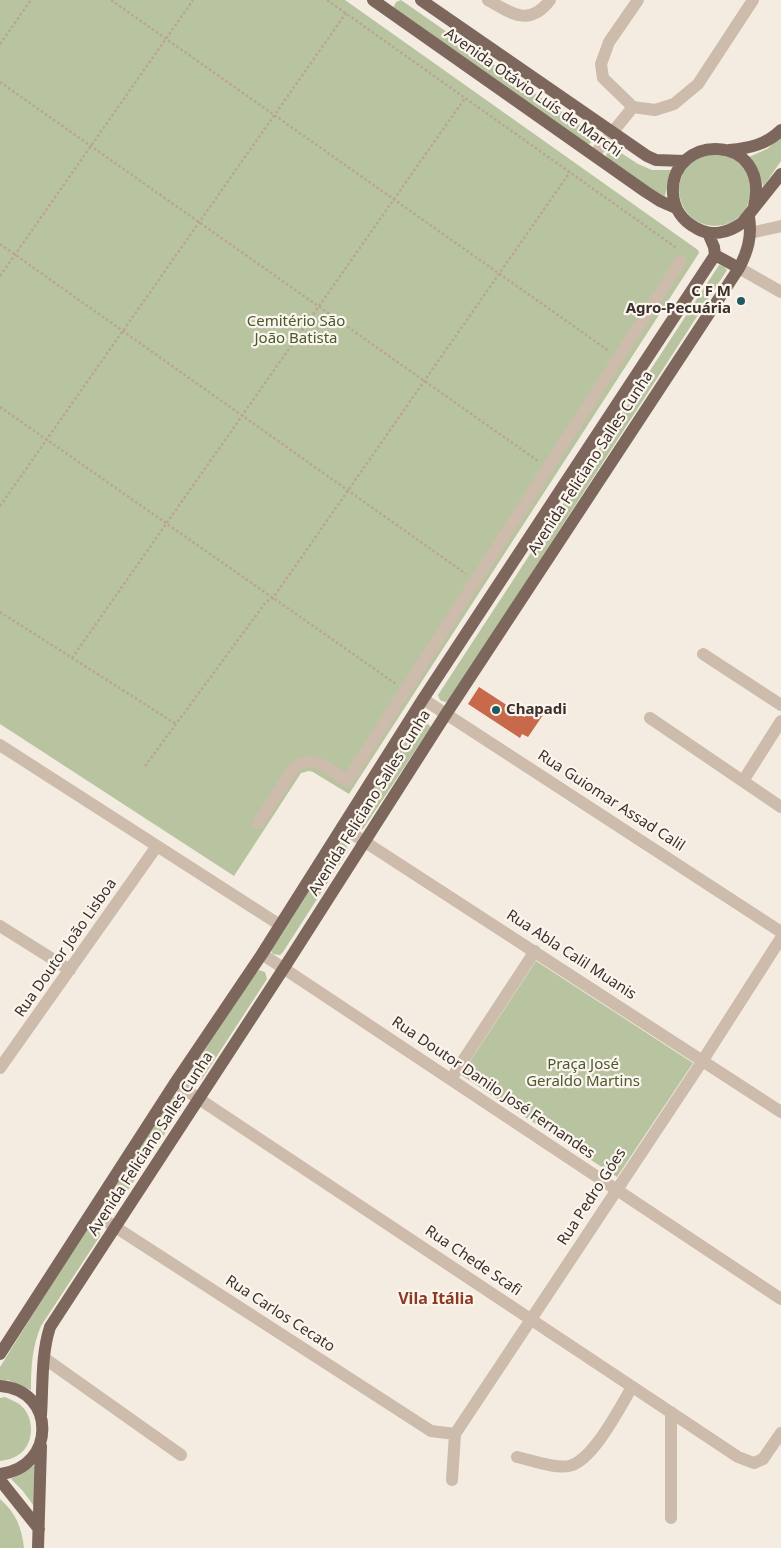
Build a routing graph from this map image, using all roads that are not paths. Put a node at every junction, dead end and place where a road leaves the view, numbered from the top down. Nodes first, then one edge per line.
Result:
1 (421, 0) edge
2 (488, 0) edge
3 (550, 0) edge
4 (638, 0) edge
5 (753, 0) edge
6 (378, 2) edge
7 (633, 106) junction
8 (781, 130) edge
9 (612, 132) junction
10 (727, 150) junction
11 (594, 156) junction
12 (686, 161) junction
13 (781, 174) edge
14 (676, 208) junction
15 (752, 212) junction
16 (781, 226) edge
17 (708, 232) junction
18 (750, 233) junction
19 (715, 255) junction
20 (680, 262) road end
21 (739, 268) junction
22 (781, 292) edge
23 (703, 654) dead end
24 (423, 699) junction
25 (781, 706) edge
26 (446, 714) junction
27 (650, 718) dead end
28 (781, 721) edge
29 (0, 745) edge
30 (743, 781) junction
31 (781, 806) edge
32 (258, 823) dead end
33 (342, 827) junction
34 (366, 841) junction
35 (158, 846) junction
36 (280, 925) junction
37 (0, 926) edge
38 (781, 932) edge
39 (781, 938) edge
40 (534, 951) junction
41 (262, 954) junction
42 (284, 968) junction
43 (70, 970) junction
44 (703, 1060) junction
45 (0, 1068) edge
46 (451, 1079) junction
47 (175, 1083) junction
48 (200, 1099) junction
49 (781, 1112) edge
50 (616, 1190) junction
51 (92, 1212) junction
52 (116, 1228) junction
53 (781, 1299) edge
54 (532, 1320) junction
55 (0, 1354) edge
56 (44, 1358) junction
57 (0, 1386) edge
58 (632, 1387) junction
59 (671, 1412) junction
60 (41, 1415) junction
61 (781, 1433) edge
62 (455, 1434) junction
63 (41, 1444) junction
64 (181, 1455) dead end
65 (517, 1457) dead end
66 (0, 1474) edge
67 (0, 1480) edge
68 (452, 1480) dead end
69 (671, 1518) dead end
70 (39, 1529) junction
71 (38, 1548) edge

1 - 9 main road, Avenida Otávio Luís de Marchi
2 - 3 street
4 - 7 street
5 - 7 street
6 - 11 main road, Avenida Otávio Luís de Marchi
7 - 9 street
8 - 10 main road
9 - 11 street
9 - 12 main road, Avenida Otávio Luís de Marchi
10 - 12 main road
10 - 15 main road
11 - 14 main road, Avenida Otávio Luís de Marchi
12 - 14 main road
13 - 15 main road
14 - 17 main road
15 - 17 main road
15 - 18 main road, Avenida Feliciano Salles Cunha
16 - 18 street
17 - 19 main road
18 - 21 main road, Avenida Feliciano Salles Cunha
19 - 21 main road
19 - 24 main road, Avenida Feliciano Salles Cunha
20 - 32 street
21 - 22 street
21 - 26 main road, Avenida Feliciano Salles Cunha
23 - 25 street
24 - 26 street, Rua Guiomar Assad Calil
24 - 33 main road, Avenida Feliciano Salles Cunha
26 - 34 main road, Avenida Feliciano Salles Cunha
26 - 38 street, Rua Guiomar Assad Calil
27 - 30 street
28 - 30 street
29 - 35 street
30 - 31 street
33 - 34 street, Rua Abla Calil Muanis
33 - 36 main road, Avenida Feliciano Salles Cunha
34 - 40 street, Rua Abla Calil Muanis
34 - 42 main road, Avenida Feliciano Salles Cunha
35 - 36 street
35 - 43 street, Rua Doutor João Lisboa
36 - 41 main road, Avenida Feliciano Salles Cunha
37 - 43 street
39 - 44 street, Rua Pedro Góes
40 - 44 street, Rua Abla Calil Muanis
40 - 46 street
41 - 42 street, Rua Doutor Danilo José Fernandes
41 - 47 main road, Avenida Feliciano Salles Cunha
42 - 46 street, Rua Doutor Danilo José Fernandes
42 - 48 main road, Avenida Feliciano Salles Cunha
43 - 45 street, Rua Doutor João Lisboa
44 - 49 street, Rua Abla Calil Muanis
44 - 50 street, Rua Pedro Góes
46 - 50 street, Rua Doutor Danilo José Fernandes
47 - 48 street, Rua Chede Scafi
47 - 51 main road, Avenida Feliciano Salles Cunha
48 - 52 main road, Avenida Feliciano Salles Cunha
48 - 54 street, Rua Chede Scafi
50 - 53 street, Rua Doutor Danilo José Fernandes
50 - 54 street, Rua Pedro Góes
51 - 52 street, Rua Carlos Cecato
51 - 55 main road, Avenida Feliciano Salles Cunha
52 - 56 main road, Avenida Feliciano Salles Cunha
52 - 62 street, Rua Carlos Cecato
54 - 58 street, Rua Chede Scafi
54 - 62 street, Rua Pedro Góes
56 - 60 main road, Avenida Feliciano Salles Cunha
56 - 64 street
57 - 60 main road
58 - 59 street, Rua Chede Scafi
58 - 65 street
59 - 61 street, Rua Chede Scafi
59 - 69 street
60 - 63 main road, Avenida Feliciano Salles Cunha
62 - 68 street
63 - 66 main road
63 - 70 main road, Avenida Feliciano Salles Cunha
67 - 70 main road
70 - 71 main road, Avenida Feliciano Salles Cunha

